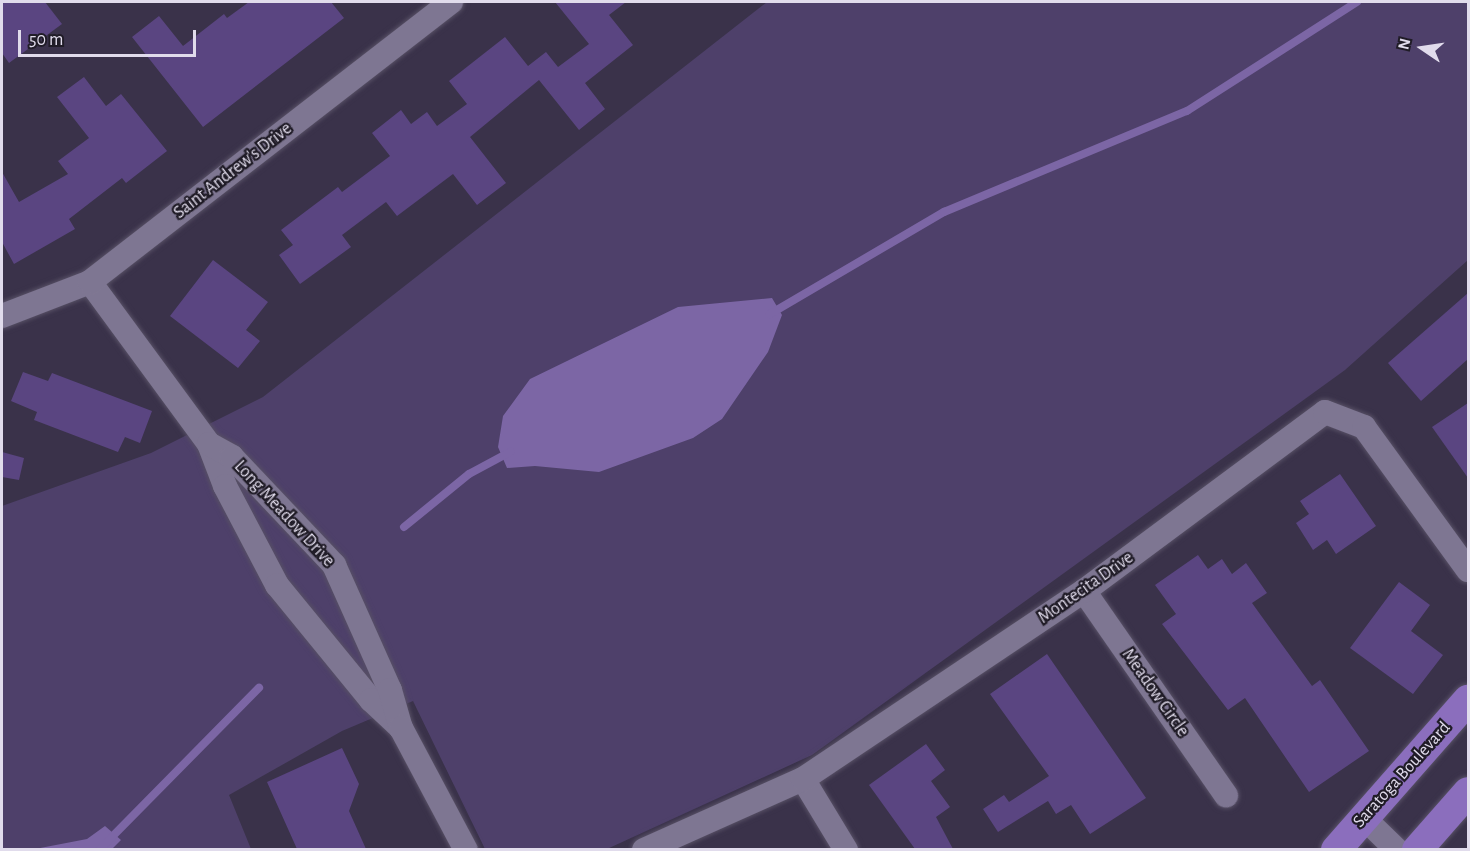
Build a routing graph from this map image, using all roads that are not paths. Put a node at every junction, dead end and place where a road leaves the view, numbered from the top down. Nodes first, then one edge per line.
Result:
1 (452, 2) edge
2 (90, 282) junction
3 (2, 315) edge
4 (209, 444) junction
5 (1468, 570) edge
6 (1084, 591) junction
7 (1468, 700) edge
8 (401, 728) junction
9 (803, 779) junction
10 (1468, 792) edge
11 (1226, 795) dead end
12 (1365, 818) junction
13 (466, 849) edge
14 (644, 849) edge
15 (846, 849) edge
16 (1336, 849) edge
17 (1397, 849) edge
18 (1417, 849) edge

1 - 2 street, Saint Andrew's Drive
2 - 3 street, Saint Andrew's Drive
2 - 4 street, Long Meadow Drive
4 - 8 street, Long Meadow Drive
4 - 8 street, Long Meadow Drive
5 - 6 street, Montecita Drive
6 - 9 street, Montecita Drive
6 - 11 street, Meadow Circle
7 - 12 main road, Saratoga Boulevard
8 - 13 street, Long Meadow Drive
9 - 14 street, Montecita Drive
9 - 15 street
10 - 18 main road
12 - 16 main road, Saratoga Boulevard
12 - 17 street

